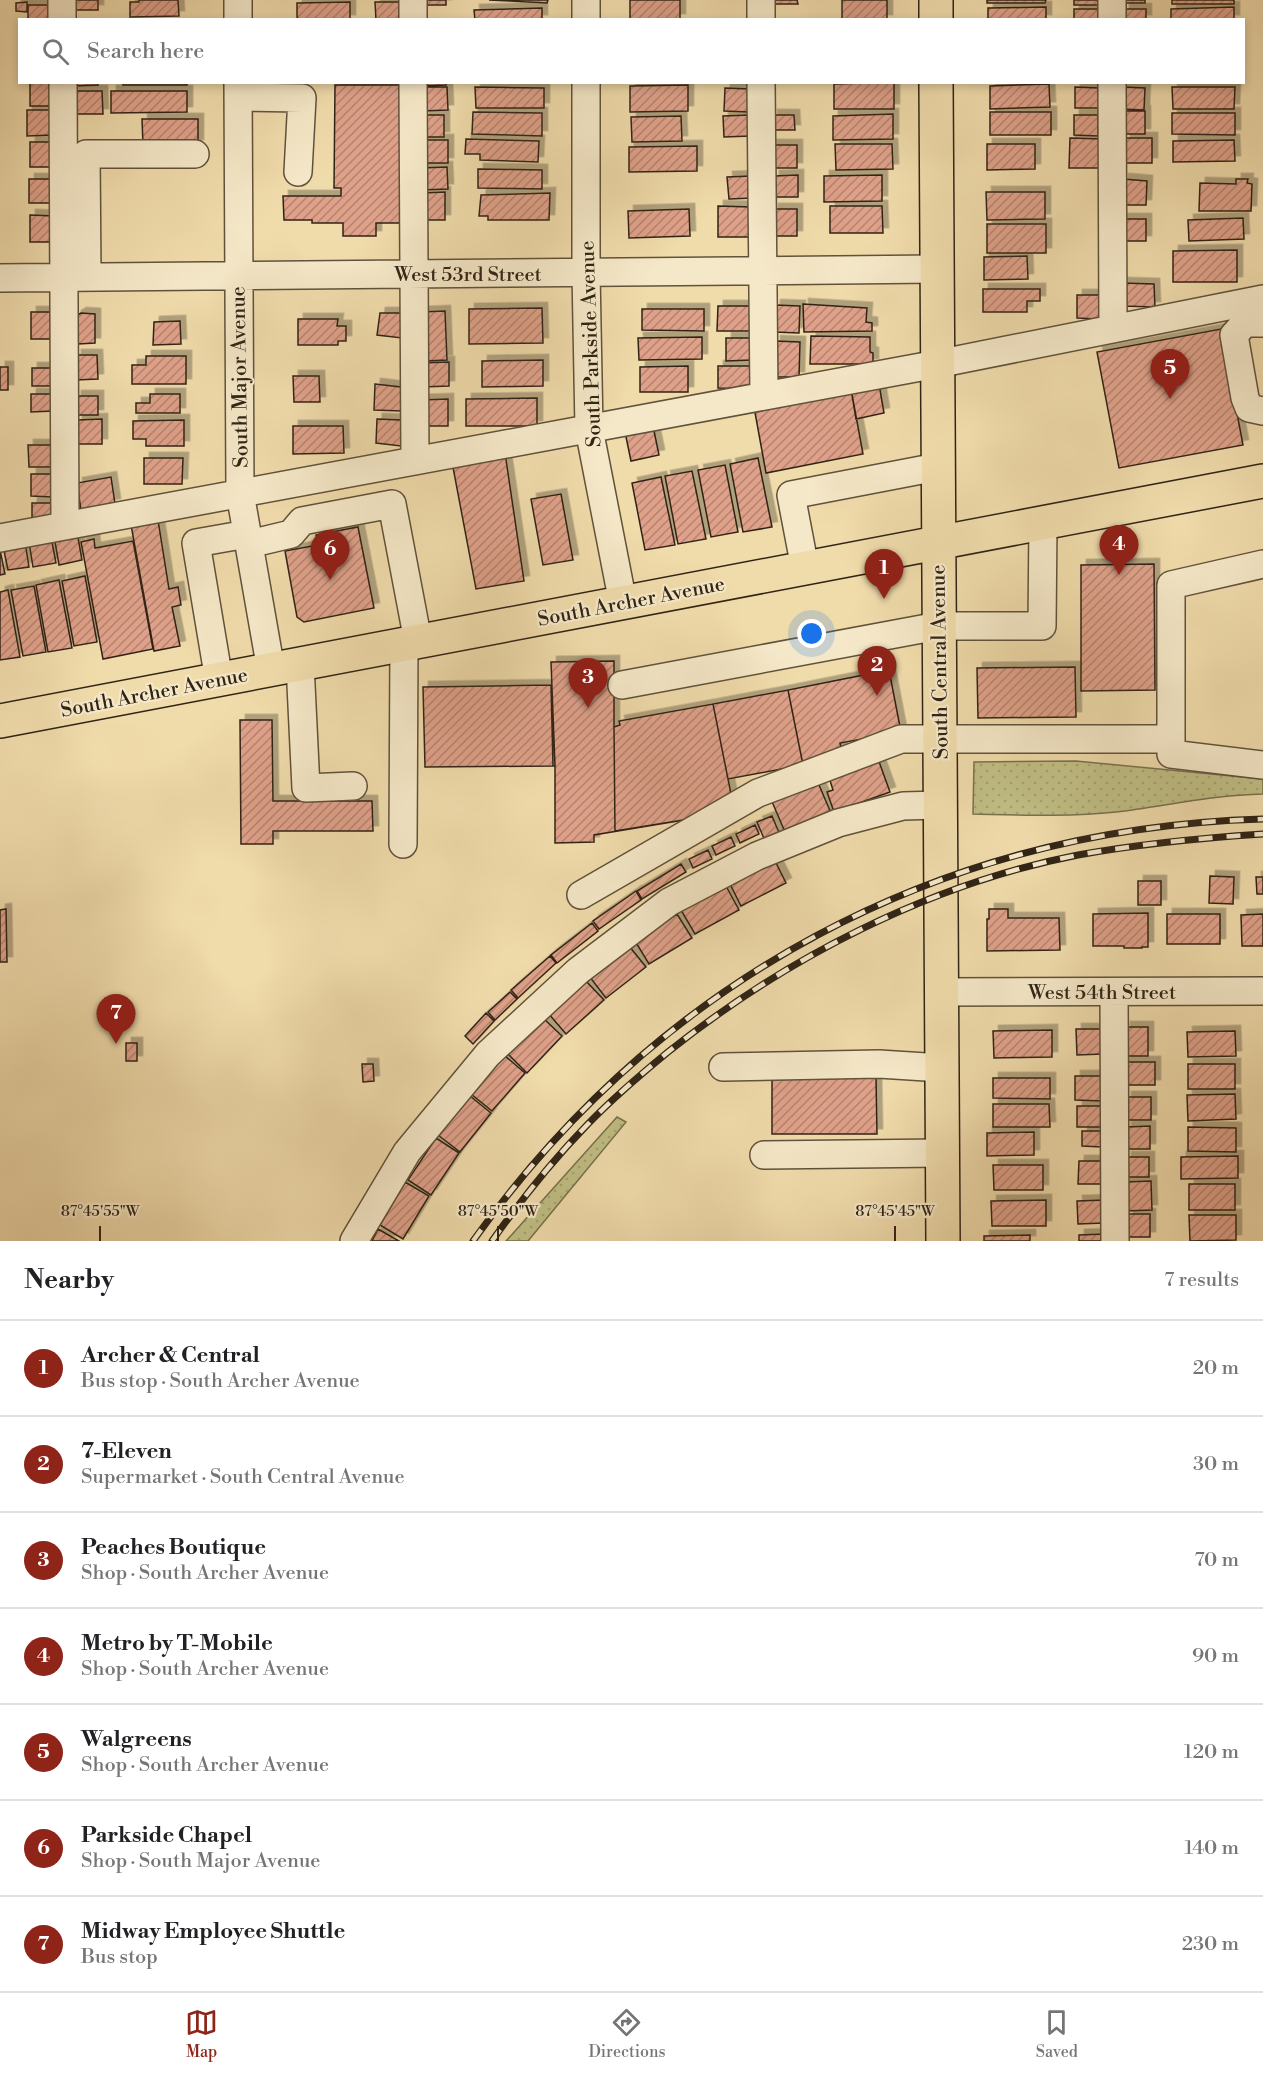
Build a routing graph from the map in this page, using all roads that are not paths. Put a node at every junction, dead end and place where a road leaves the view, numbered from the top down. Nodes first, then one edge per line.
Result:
1 (62, 0) edge
2 (238, 0) edge
3 (413, 0) edge
4 (586, 0) edge
5 (761, 0) edge
6 (936, 0) edge
7 (1112, 0) edge
8 (63, 18) edge
9 (238, 18) edge
10 (413, 18) edge
11 (586, 18) edge
12 (761, 18) edge
13 (936, 18) edge
14 (1112, 18) edge
15 (63, 84) edge
16 (413, 84) edge
17 (586, 84) edge
18 (762, 84) edge
19 (936, 84) edge
20 (1112, 84) edge
21 (238, 90) edge
22 (195, 154) dead end
23 (298, 171) dead end
24 (937, 269) junction
25 (763, 271) junction
26 (586, 273) junction
27 (414, 274) junction
28 (238, 275) junction
29 (76, 277) junction
30 (0, 278) edge
31 (1263, 299) edge
32 (1263, 323) edge
33 (1113, 329) junction
34 (937, 364) junction
35 (764, 396) junction
36 (1263, 411) edge
37 (589, 429) junction
38 (415, 461) junction
39 (938, 467) junction
40 (1263, 481) edge
41 (240, 493) junction
42 (1043, 523) junction
43 (65, 526) junction
44 (0, 538) edge
45 (248, 538) junction
46 (938, 543) junction
47 (1263, 564) edge
48 (805, 568) junction
49 (622, 603) junction
50 (938, 626) junction
51 (411, 643) junction
52 (285, 667) junction
53 (219, 680) junction
54 (622, 685) dead end
55 (0, 721) edge
56 (941, 738) junction
57 (1171, 739) junction
58 (1263, 765) edge
59 (353, 786) dead end
60 (940, 805) junction
61 (404, 844) dead end
62 (581, 895) dead end
63 (1263, 991) edge
64 (941, 992) junction
65 (1114, 992) junction
66 (723, 1067) dead end
67 (942, 1068) junction
68 (942, 1153) junction
69 (764, 1155) dead end
70 (354, 1241) edge
71 (943, 1241) edge
72 (1114, 1241) edge

1 - 8 street
2 - 9 street
3 - 10 street
4 - 11 street
5 - 12 street
6 - 13 main road
7 - 14 street
15 - 29 street
16 - 27 street
17 - 26 street, South Parkside Avenue
18 - 25 street
19 - 24 main road, South Central Avenue
20 - 33 street
21 - 23 street
21 - 28 street, South Major Avenue
22 - 29 street
24 - 25 street, West 53rd Street
24 - 34 main road, South Central Avenue
25 - 26 street, West 53rd Street
25 - 35 street
26 - 27 street, West 53rd Street
26 - 37 street, South Parkside Avenue
27 - 28 street, West 53rd Street
27 - 38 street
28 - 29 street, West 53rd Street
28 - 41 street, South Major Avenue
29 - 30 street, West 53rd Street
29 - 43 street
31 - 33 street
32 - 36 street
33 - 34 street
34 - 35 street
34 - 39 main road, South Central Avenue
35 - 37 street
37 - 38 street
37 - 49 street, South Parkside Avenue
38 - 41 street
39 - 46 main road, South Central Avenue
39 - 48 street
40 - 42 main road, South Archer Avenue
41 - 43 street
41 - 45 street, South Major Avenue
42 - 46 main road, South Archer Avenue
42 - 50 street
43 - 44 street
45 - 51 street
45 - 52 street, South Major Avenue
45 - 53 street
46 - 48 main road, South Archer Avenue
46 - 50 main road, South Central Avenue
47 - 57 street
48 - 49 main road, South Archer Avenue
49 - 51 main road, South Archer Avenue
50 - 54 street
50 - 56 main road, South Central Avenue
51 - 52 main road, South Archer Avenue
51 - 61 street
52 - 53 main road, South Archer Avenue
52 - 59 street, South Major Avenue
53 - 55 main road, South Archer Avenue
56 - 57 street
56 - 60 main road, South Central Avenue
56 - 62 street
57 - 58 street
60 - 64 main road, South Central Avenue
60 - 70 street
63 - 65 street, West 54th Street
64 - 65 street, West 54th Street
64 - 67 main road, South Central Avenue
65 - 72 street
66 - 67 street
67 - 68 main road, South Central Avenue
68 - 69 street
68 - 71 main road, South Central Avenue

